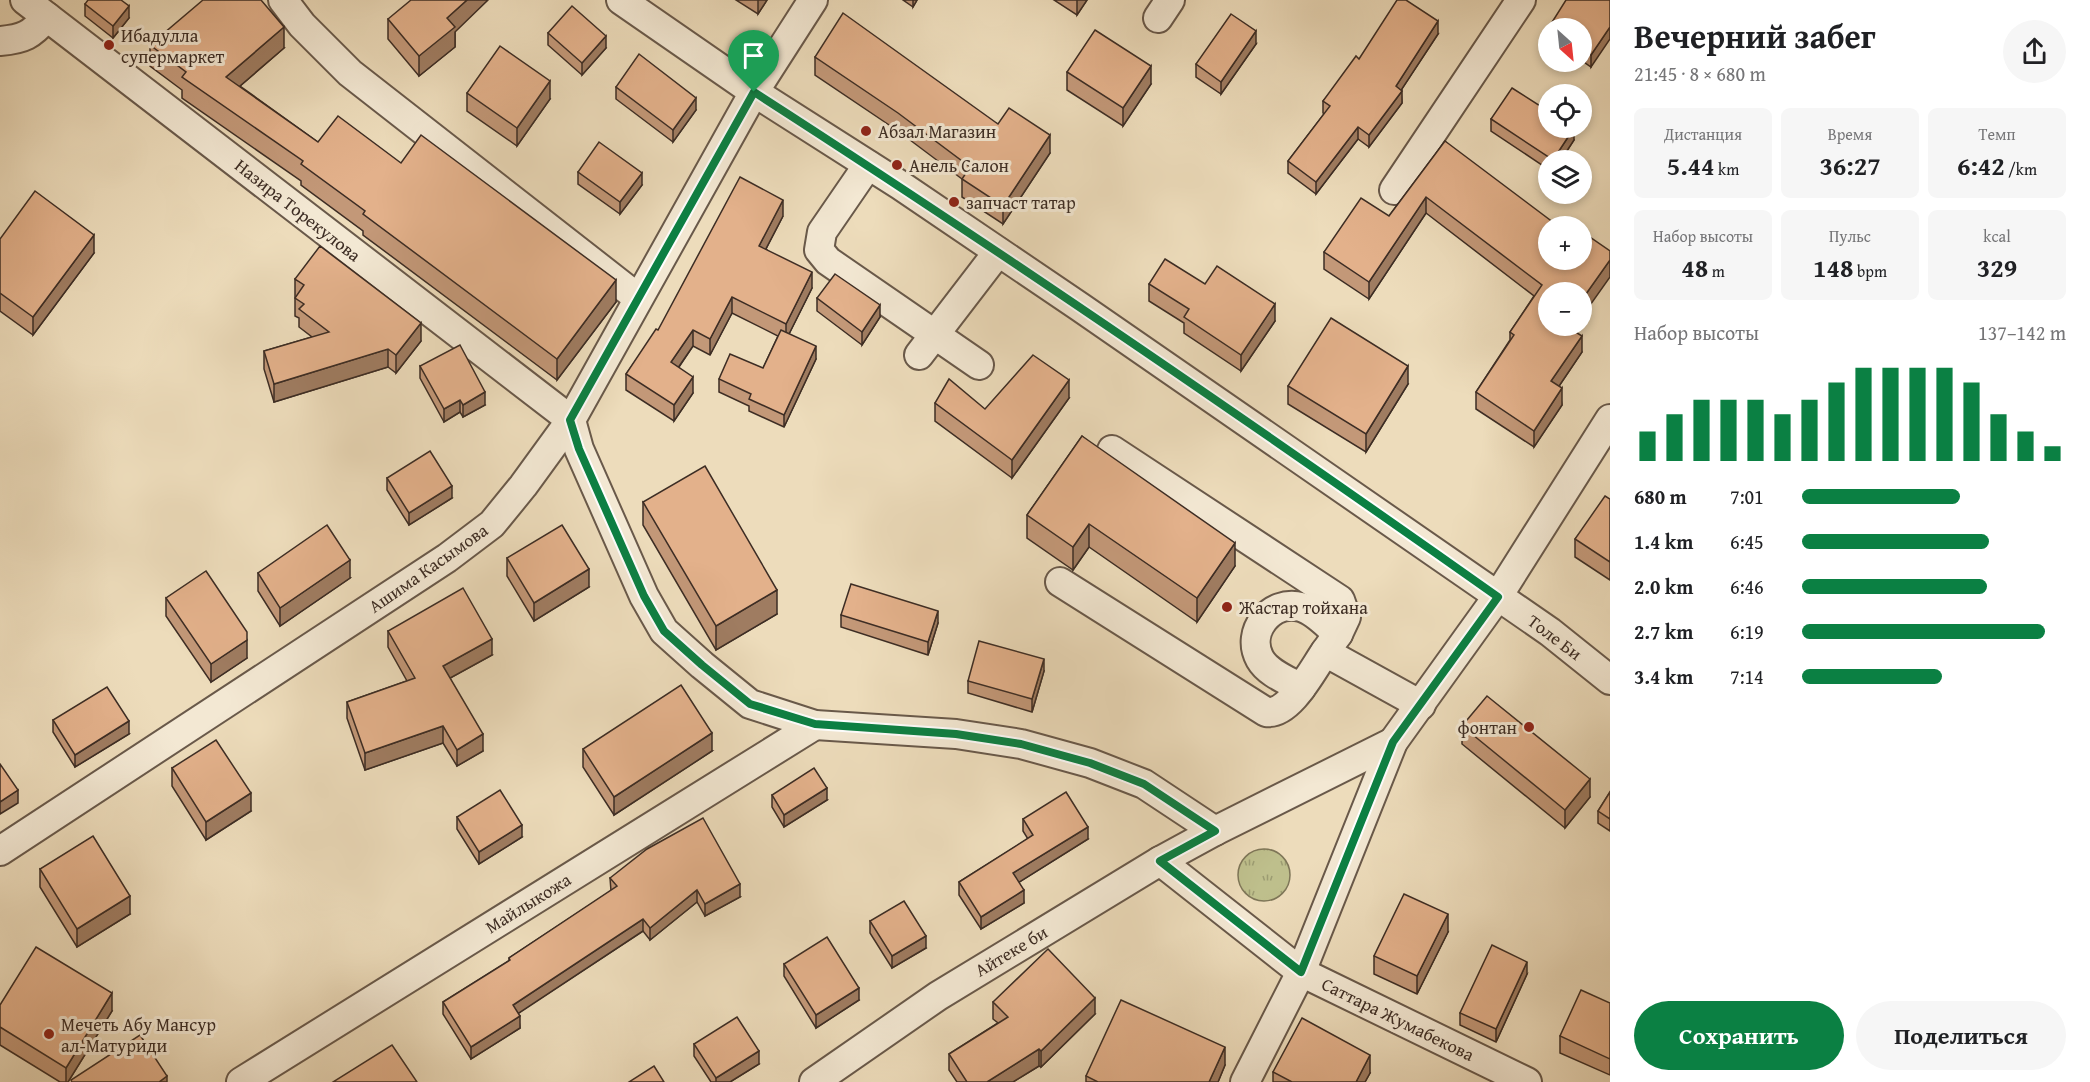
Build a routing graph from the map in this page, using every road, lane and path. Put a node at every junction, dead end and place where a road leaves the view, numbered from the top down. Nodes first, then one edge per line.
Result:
1 (282, 0) edge
2 (621, 0) edge
3 (813, 0) edge
4 (1521, 0) edge
5 (36, 9) edge
6 (0, 41) edge
7 (754, 92) junction
8 (868, 165) junction
9 (1394, 190) dead end
10 (998, 252) junction
11 (638, 298) junction
12 (927, 345) junction
13 (980, 365) dead end
14 (1610, 419) edge
15 (570, 420) junction
16 (1112, 450) dead end
17 (1060, 582) dead end
18 (1487, 589) junction
19 (1331, 643) junction
20 (1610, 680) edge
21 (1301, 688) junction
22 (1421, 705) junction
23 (815, 724) junction
24 (1393, 742) junction
25 (1215, 831) junction
26 (0, 851) edge
27 (1160, 861) junction
28 (1301, 972) junction
29 (241, 1082) edge
30 (814, 1082) edge
31 (1245, 1082) edge
32 (1527, 1082) edge

1 - 11 street
2 - 7 street, Толе Би
3 - 7 street, Ашима Касымова
4 - 9 street
5 - 6 street
5 - 15 street, Назира Торекулова
7 - 8 street, Толе Би
7 - 11 street, Ашима Касымова
8 - 10 street, Толе Би
8 - 12 street
10 - 12 street
10 - 18 street, Толе Би
11 - 15 street, Ашима Касымова
12 - 13 street
14 - 18 street
15 - 23 street
15 - 26 street, Ашима Касымова
16 - 19 street
17 - 21 street
18 - 20 street, Толе Би
18 - 22 street
19 - 21 street
19 - 21 street
19 - 22 street
22 - 24 street
23 - 25 street
23 - 29 street, Майлыкожа
24 - 25 street, Айтеке би
24 - 28 street
25 - 27 street, Айтеке би
27 - 28 street, Саттара Жумабекова
27 - 30 street, Айтеке би
28 - 31 street
28 - 32 street, Саттара Жумабекова

